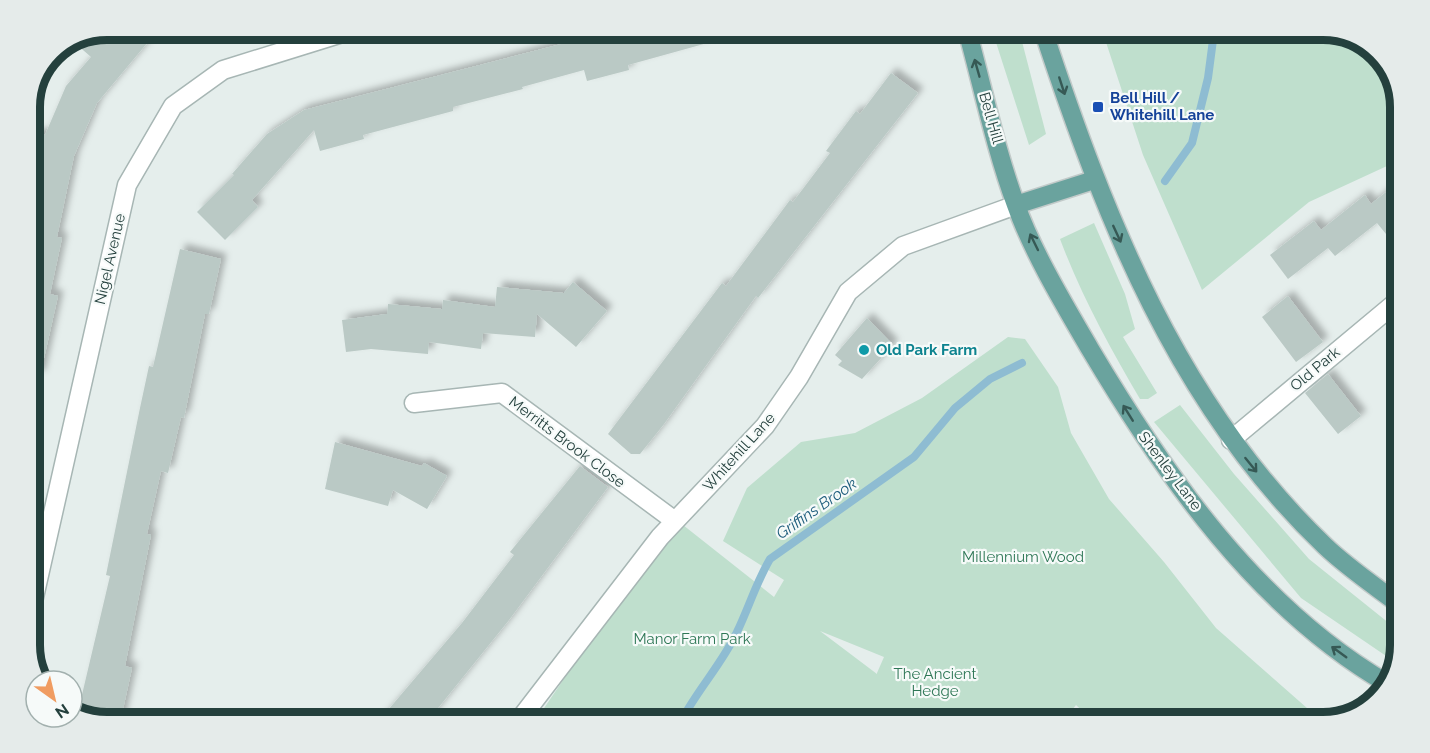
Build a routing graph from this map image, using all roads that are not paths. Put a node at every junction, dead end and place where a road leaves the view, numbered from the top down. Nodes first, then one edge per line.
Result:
1 (317, 41) edge
2 (970, 41) edge
3 (1047, 41) edge
4 (1095, 180) junction
5 (1016, 205) junction
6 (1389, 308) edge
7 (414, 403) dead end
8 (1231, 440) junction
9 (675, 521) junction
10 (41, 566) edge
11 (1390, 597) edge
12 (1380, 679) edge
13 (525, 712) edge

1 - 10 street, Nigel Avenue
5 -> 2 main road, Bell Hill
3 -> 4 main road
4 - 5 main road
4 -> 8 main road
5 - 9 street, Whitehill Lane
12 -> 5 main road, Shenley Lane
6 - 8 street, Old Park
7 - 9 street, Merritts Brook Close
8 -> 11 main road
9 - 13 street, Whitehill Lane

